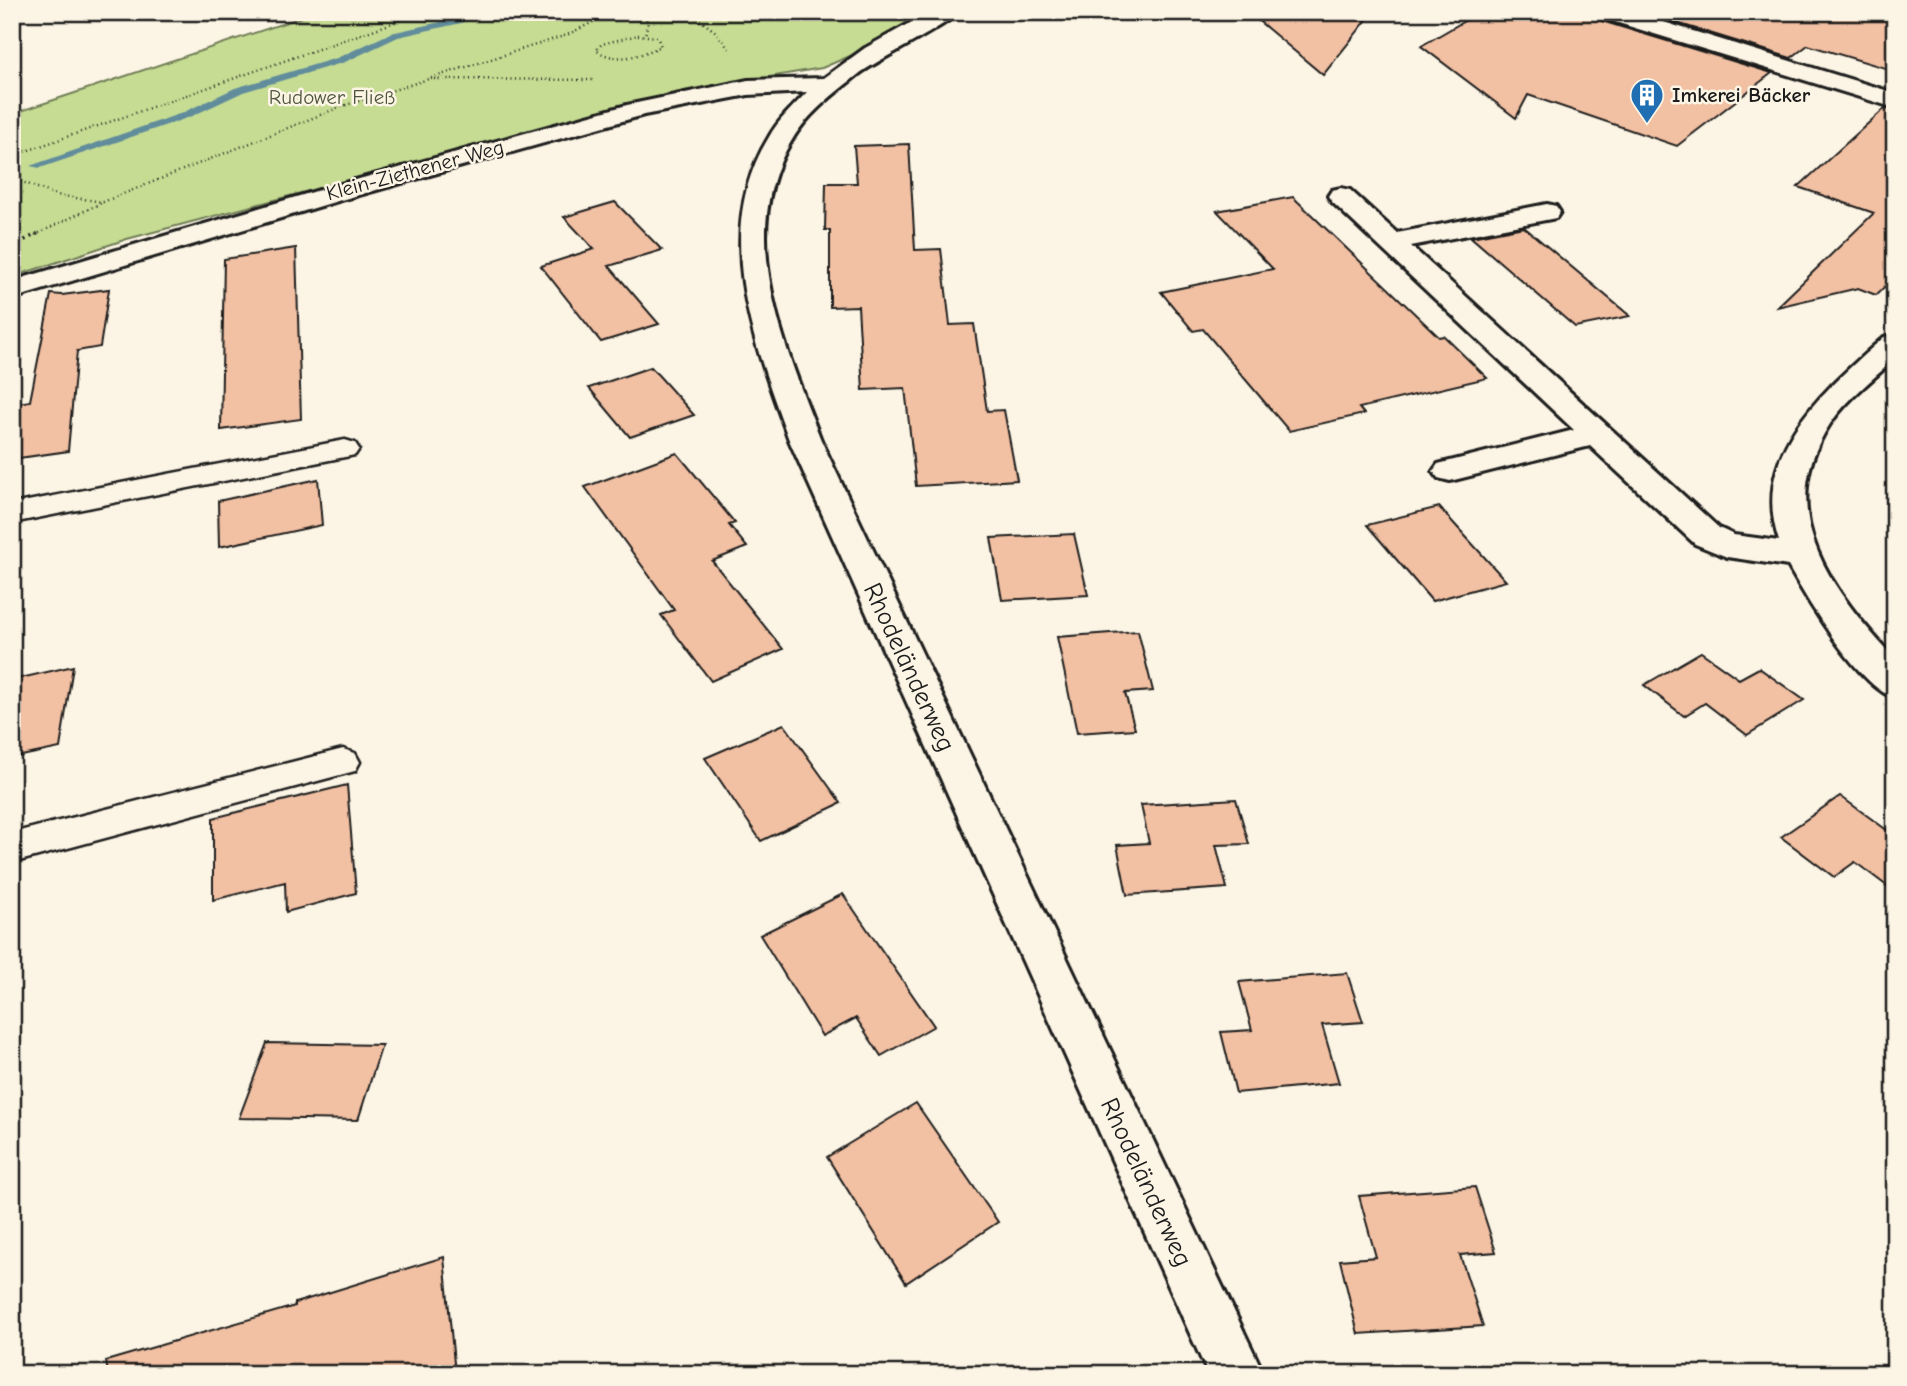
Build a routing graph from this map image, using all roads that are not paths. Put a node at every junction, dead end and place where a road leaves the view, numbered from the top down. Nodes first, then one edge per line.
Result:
1 (947, 12) edge
2 (1606, 12) edge
3 (825, 85) junction
4 (1895, 101) edge
5 (1341, 196) dead end
6 (1547, 212) dead end
7 (1391, 242) junction
8 (12, 290) edge
9 (1895, 343) edge
10 (1597, 433) junction
11 (345, 449) dead end
12 (1450, 471) dead end
13 (12, 514) edge
14 (1800, 556) junction
15 (1895, 684) edge
16 (343, 762) dead end
17 (12, 848) edge
18 (1236, 1374) edge

1 - 3 street, Rhodeländerweg
2 - 4 street
3 - 8 street, Klein-Ziethener Weg
3 - 18 street, Rhodeländerweg
5 - 7 street
6 - 7 street
7 - 10 street
9 - 14 street
10 - 12 street
10 - 14 street
11 - 13 lane
14 - 15 street
16 - 17 lane

